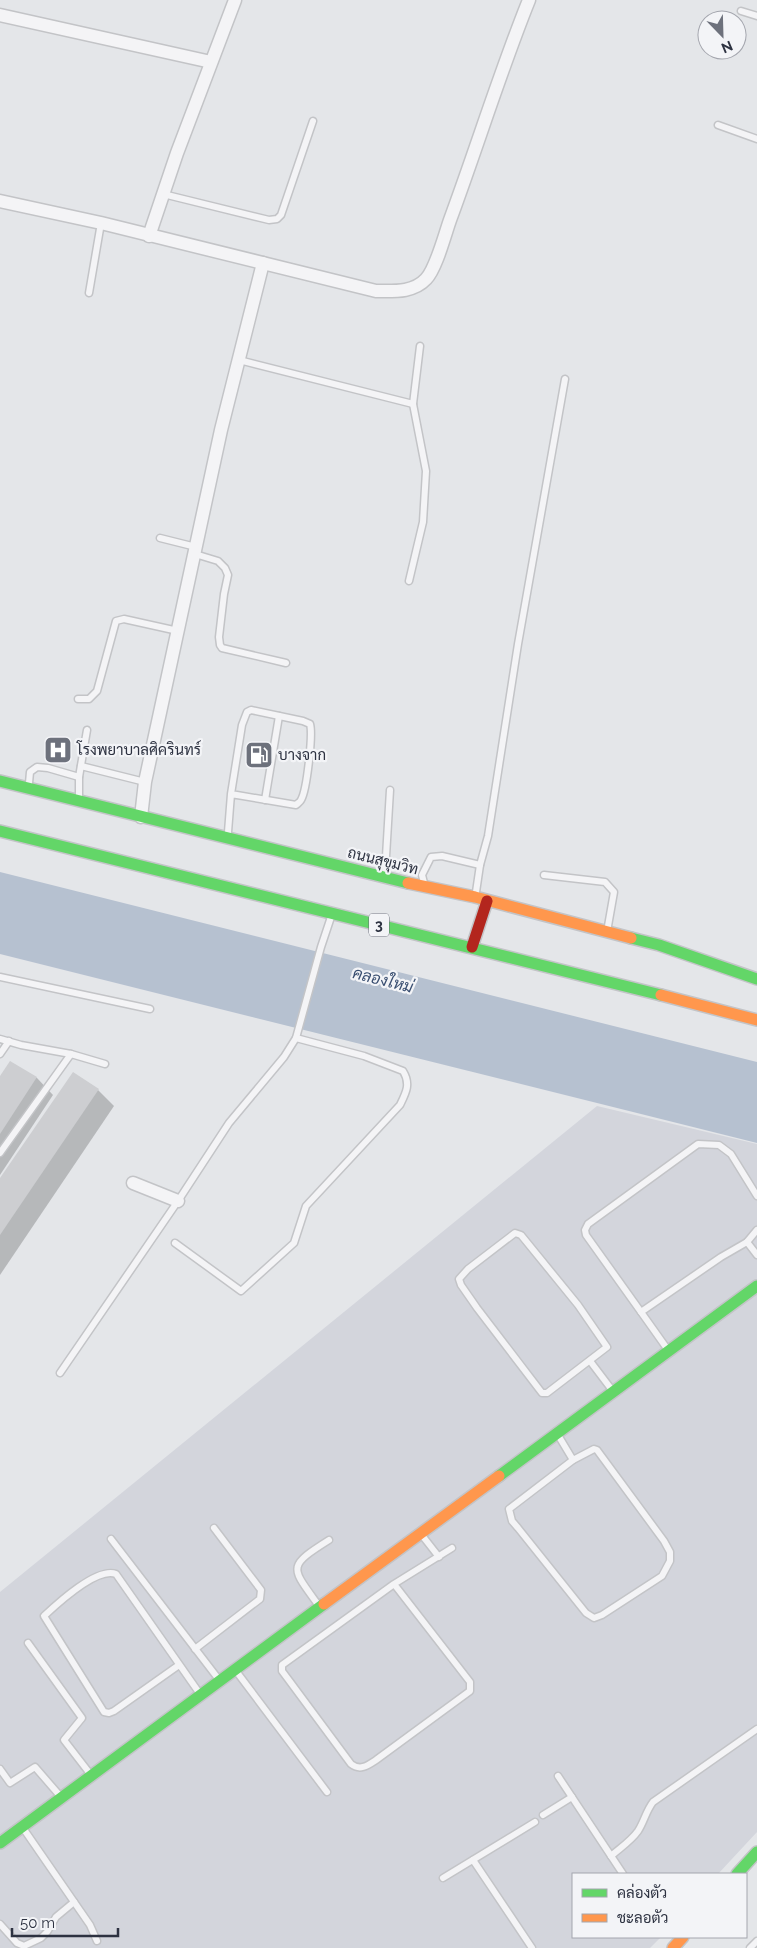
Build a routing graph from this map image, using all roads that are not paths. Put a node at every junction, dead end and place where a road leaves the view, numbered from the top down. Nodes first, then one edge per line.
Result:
1 (235, 0) edge
2 (529, 0) edge
3 (0, 15) edge
4 (211, 62) junction
5 (313, 121) dead end
6 (718, 125) dead end
7 (757, 140) edge
8 (163, 194) junction
9 (0, 201) edge
10 (100, 223) junction
11 (150, 236) junction
12 (263, 264) junction
13 (89, 293) dead end
14 (420, 346) dead end
15 (239, 360) junction
16 (565, 379) dead end
17 (413, 404) junction
18 (160, 538) dead end
19 (195, 550) junction
20 (409, 581) dead end
21 (179, 631) junction
22 (286, 663) dead end
23 (78, 699) dead end
24 (279, 716) junction
25 (87, 730) dead end
26 (81, 766) junction
27 (79, 777) junction
28 (0, 781) edge
29 (145, 782) junction
30 (30, 789) junction
31 (390, 790) dead end
32 (230, 794) junction
33 (78, 800) junction
34 (265, 800) junction
35 (141, 817) junction
36 (0, 831) edge
37 (227, 838) junction
38 (480, 865) junction
39 (544, 875) dead end
40 (385, 877) junction
41 (424, 887) junction
42 (475, 898) junction
43 (487, 901) junction
44 (332, 914) junction
45 (606, 932) junction
46 (472, 947) junction
47 (756, 976) edge
48 (0, 977) edge
49 (150, 1009) dead end
50 (757, 1020) edge
51 (297, 1035) junction
52 (0, 1039) edge
53 (9, 1041) junction
54 (0, 1054) edge
55 (71, 1054) junction
56 (104, 1064) dead end
57 (0, 1153) edge
58 (133, 1183) dead end
59 (757, 1196) edge
60 (178, 1201) junction
61 (757, 1230) edge
62 (747, 1242) junction
63 (175, 1243) dead end
64 (757, 1255) edge
65 (757, 1286) edge
66 (641, 1312) junction
67 (668, 1350) junction
68 (590, 1361) junction
69 (60, 1373) dead end
70 (613, 1391) junction
71 (556, 1433) junction
72 (573, 1460) junction
73 (214, 1528) dead end
74 (420, 1534) junction
75 (111, 1539) dead end
76 (329, 1540) dead end
77 (452, 1548) dead end
78 (439, 1557) junction
79 (394, 1584) junction
80 (321, 1608) junction
81 (28, 1643) dead end
82 (195, 1649) junction
83 (179, 1665) junction
84 (236, 1671) junction
85 (220, 1682) junction
86 (202, 1696) junction
87 (757, 1729) edge
88 (0, 1770) edge
89 (92, 1776) junction
90 (558, 1776) dead end
91 (327, 1792) dead end
92 (572, 1797) junction
93 (61, 1798) junction
94 (543, 1815) dead end
95 (535, 1822) dead end
96 (23, 1827) junction
97 (0, 1843) edge
98 (757, 1852) edge
99 (611, 1856) junction
100 (473, 1860) junction
101 (623, 1873) edge
102 (739, 1873) edge
103 (443, 1878) dead end
104 (74, 1902) junction
105 (0, 1924) edge
106 (682, 1938) edge
107 (757, 1941) edge
108 (97, 1942) dead end
109 (671, 1946) edge
110 (532, 1948) edge
111 (750, 1948) edge

1 - 4 street
2 - 12 street
3 - 4 street
4 - 8 street
5 - 8 lane
6 - 7 lane
8 - 11 street
9 - 10 street
10 - 11 street
10 - 13 lane
11 - 12 street
12 - 15 street
14 - 17 lane
15 - 17 lane
15 - 19 street
16 - 38 lane
17 - 20 lane
18 - 19 lane
19 - 21 street
19 - 22 lane
21 - 23 lane
21 - 29 street
24 - 32 lane
24 - 34 lane
24 - 34 lane
25 - 26 lane
26 - 27 lane
26 - 29 lane
27 - 30 lane
27 - 33 lane
28 - 30 main road, ถนนสุขุมวิท
29 - 35 street
30 - 33 main road, ถนนสุขุมวิท
31 - 40 lane
32 - 34 lane
32 - 37 lane
33 - 35 main road, ถนนสุขุมวิท
35 - 37 main road, ถนนสุขุมวิท
36 - 44 main road, 3
37 - 40 main road, ถนนสุขุมวิท
38 - 41 lane
38 - 42 lane
39 - 45 lane
40 - 41 main road, ถนนสุขุมวิท
41 - 42 main road, ถนนสุขุมวิท
42 - 43 main road, ถนนสุขุมวิท
43 - 45 main road, ถนนสุขุมวิท
43 - 46 main road
44 - 46 main road, 3
44 - 51 lane
45 - 47 main road, ถนนสุขุมวิท
46 - 50 main road, 3
48 - 49 lane
51 - 60 lane
51 - 63 lane
52 - 53 lane
53 - 54 lane
53 - 55 lane
55 - 56 lane
55 - 57 lane
58 - 60 street
59 - 66 lane
60 - 69 lane
61 - 62 lane
62 - 64 lane
62 - 66 lane
65 - 67 main road
66 - 67 lane
67 - 70 main road
68 - 68 lane
68 - 70 lane
70 - 71 main road
71 - 72 lane
71 - 74 main road
72 - 72 lane
73 - 82 lane
74 - 78 lane
74 - 80 main road
75 - 82 lane
76 - 80 lane
77 - 78 lane
78 - 79 lane
79 - 79 lane
80 - 84 main road
81 - 89 lane
82 - 85 lane
83 - 83 lane
83 - 86 lane
84 - 85 main road
84 - 91 lane
85 - 86 main road
86 - 89 main road
87 - 99 lane
88 - 93 lane
89 - 93 main road
90 - 92 lane
92 - 94 lane
92 - 99 lane
93 - 96 main road
95 - 100 lane
96 - 97 main road
96 - 104 lane
98 - 102 main road
99 - 101 lane
100 - 103 lane
100 - 110 lane
104 - 105 lane
104 - 108 lane
106 - 109 main road
107 - 111 lane

